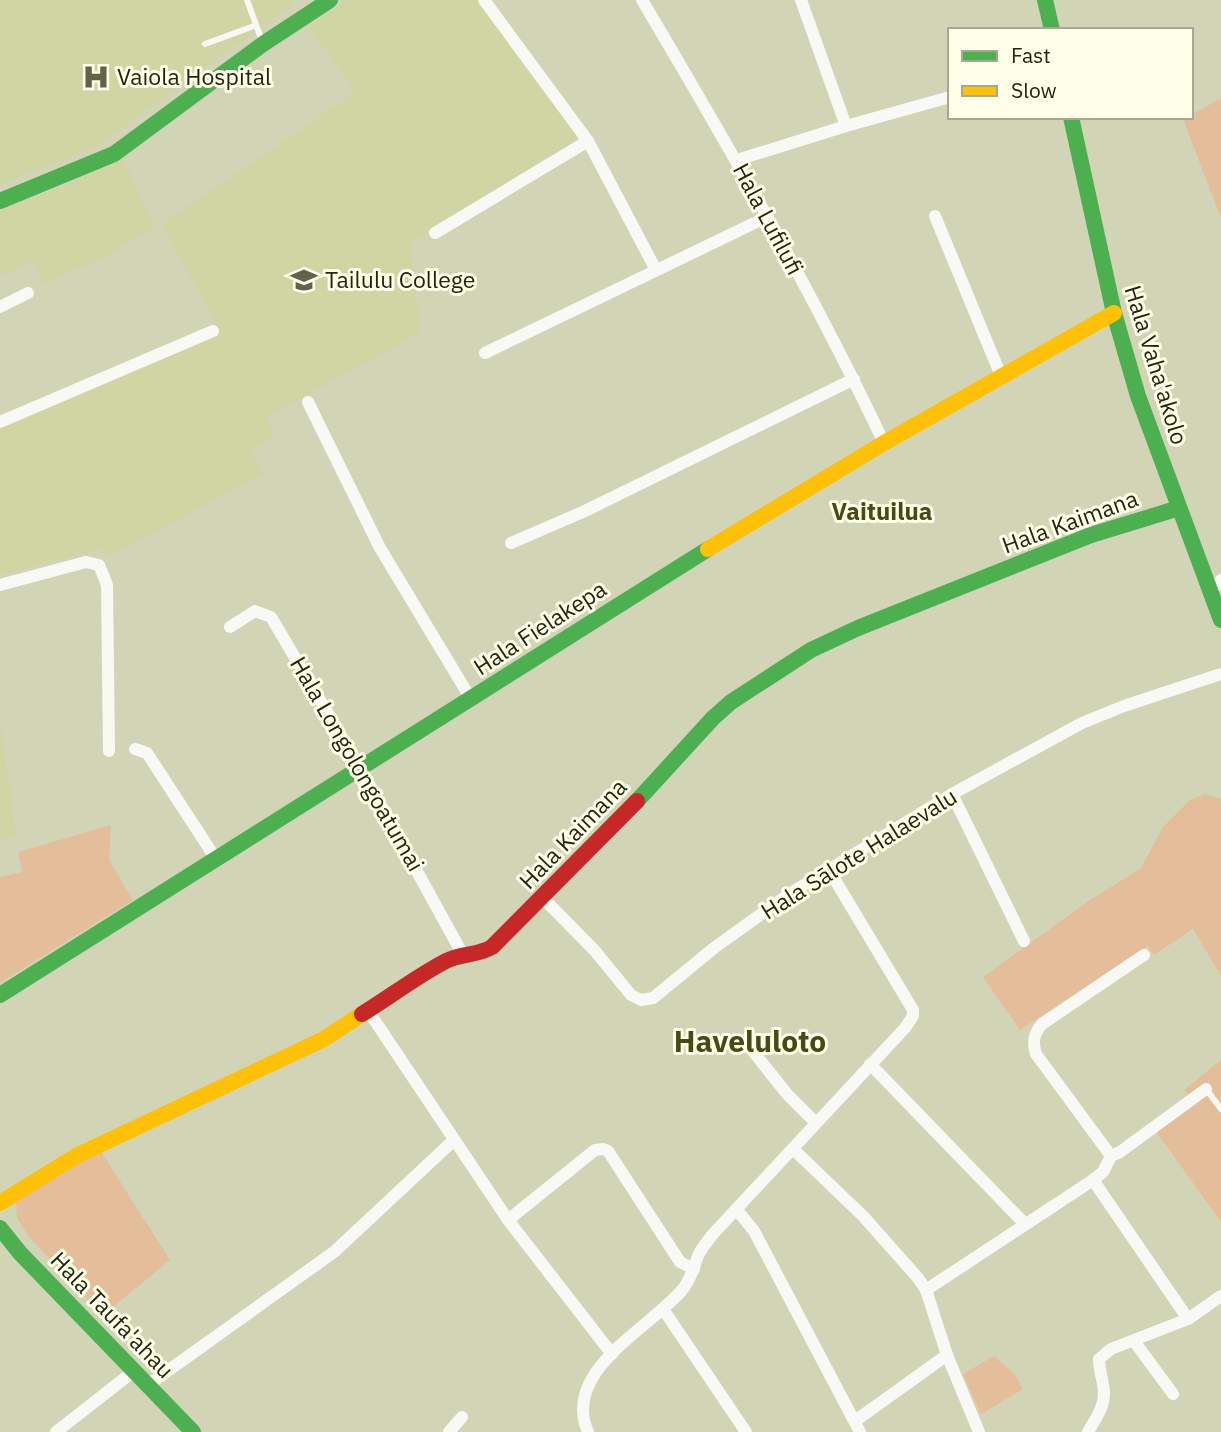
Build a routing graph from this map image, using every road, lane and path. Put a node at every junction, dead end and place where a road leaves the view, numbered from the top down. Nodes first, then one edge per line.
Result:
1 (247, 0) edge
2 (330, 0) edge
3 (484, 0) edge
4 (642, 0) edge
5 (801, 0) edge
6 (1045, 0) edge
7 (254, 26) junction
8 (1052, 28) edge
9 (205, 44) dead end
10 (263, 44) junction
11 (948, 98) edge
12 (1071, 119) edge
13 (846, 126) junction
14 (588, 141) junction
15 (737, 160) junction
16 (0, 201) edge
17 (935, 216) dead end
18 (767, 217) junction
19 (435, 233) dead end
20 (656, 271) junction
21 (28, 293) dead end
22 (0, 307) edge
23 (1114, 313) junction
24 (214, 331) dead end
25 (485, 353) dead end
26 (1002, 376) junction
27 (854, 379) junction
28 (308, 402) dead end
29 (0, 422) edge
30 (884, 443) junction
31 (1178, 508) junction
32 (511, 543) dead end
33 (0, 585) edge
34 (1215, 586) edge
35 (1221, 620) edge
36 (230, 627) dead end
37 (1221, 674) edge
38 (471, 699) junction
39 (135, 749) dead end
40 (109, 751) dead end
41 (359, 766) junction
42 (952, 794) junction
43 (216, 859) junction
44 (829, 870) junction
45 (543, 898) junction
46 (1024, 941) dead end
47 (463, 955) junction
48 (1144, 955) dead end
49 (0, 995) edge
50 (369, 1012) junction
51 (752, 1050) dead end
52 (870, 1064) junction
53 (1206, 1089) joint
54 (1221, 1109) edge
55 (816, 1123) junction
56 (454, 1140) junction
57 (793, 1149) junction
58 (1111, 1156) junction
59 (1093, 1180) junction
60 (0, 1203) edge
61 (737, 1210) junction
62 (508, 1220) junction
63 (1025, 1224) junction
64 (0, 1228) edge
65 (694, 1269) junction
66 (926, 1290) junction
67 (1221, 1296) edge
68 (663, 1309) junction
69 (1188, 1319) junction
70 (1134, 1341) junction
71 (612, 1354) junction
72 (947, 1355) junction
73 (134, 1371) junction
74 (148, 1385) junction
75 (1173, 1394) dead end
76 (463, 1417) dead end
77 (857, 1427) edge
78 (56, 1432) edge
79 (193, 1432) edge
80 (449, 1432) edge
81 (588, 1432) edge
82 (746, 1432) edge
83 (979, 1432) edge
84 (1088, 1432) edge

1 - 7 lane
2 - 10 street
3 - 14 street
4 - 15 street, Hala Lufilufi
5 - 13 street
6 - 8 street
7 - 9 lane
7 - 10 lane
10 - 16 street
11 - 13 street
12 - 23 street, Hala Vaha'akolo
13 - 15 street
14 - 19 street
14 - 20 street
15 - 18 street, Hala Lufilufi
17 - 26 street
18 - 20 street
18 - 27 street, Hala Lufilufi
20 - 25 street
21 - 22 street
23 - 26 street, Hala Fielakepa
23 - 31 street, Hala Vaha'akolo
24 - 29 street
26 - 30 street, Hala Fielakepa
27 - 30 street, Hala Lufilufi
27 - 32 street
28 - 38 street
30 - 38 street, Hala Fielakepa
31 - 34 street, Hala Vaha'akolo
31 - 45 street, Hala Kaimana
33 - 40 street
34 - 35 street, Hala Vaha'akolo
36 - 41 street, Hala Longolongoatumai
37 - 42 street, Hala Sālote Halaevalu
38 - 41 street, Hala Fielakepa
39 - 43 street
41 - 43 street, Hala Fielakepa
41 - 47 street, Hala Longolongoatumai
42 - 44 street, Hala Sālote Halaevalu
42 - 46 street
43 - 49 street, Hala Fielakepa
44 - 45 street, Hala Sālote Halaevalu
44 - 52 street
45 - 47 street, Hala Kaimana
47 - 50 street, Hala Kaimana
48 - 58 street
50 - 56 street
50 - 60 street, Hala Kaimana
51 - 55 street
52 - 55 street
52 - 63 street
53 - 54 lane
53 - 58 street
55 - 57 street
56 - 62 street
56 - 74 street
57 - 61 street
57 - 66 street
58 - 59 street
59 - 63 street
59 - 69 street
61 - 65 street
61 - 77 street
62 - 65 street
62 - 71 street
63 - 66 street
64 - 73 street, Hala Taufa'ahau
65 - 68 street
66 - 72 street
67 - 69 street
68 - 71 street
68 - 82 street
69 - 70 street
70 - 75 street
70 - 84 street
71 - 81 street
72 - 77 street
72 - 83 street
73 - 74 street, Hala Taufa'ahau
73 - 78 street
74 - 79 street, Hala Taufa'ahau
76 - 80 street

